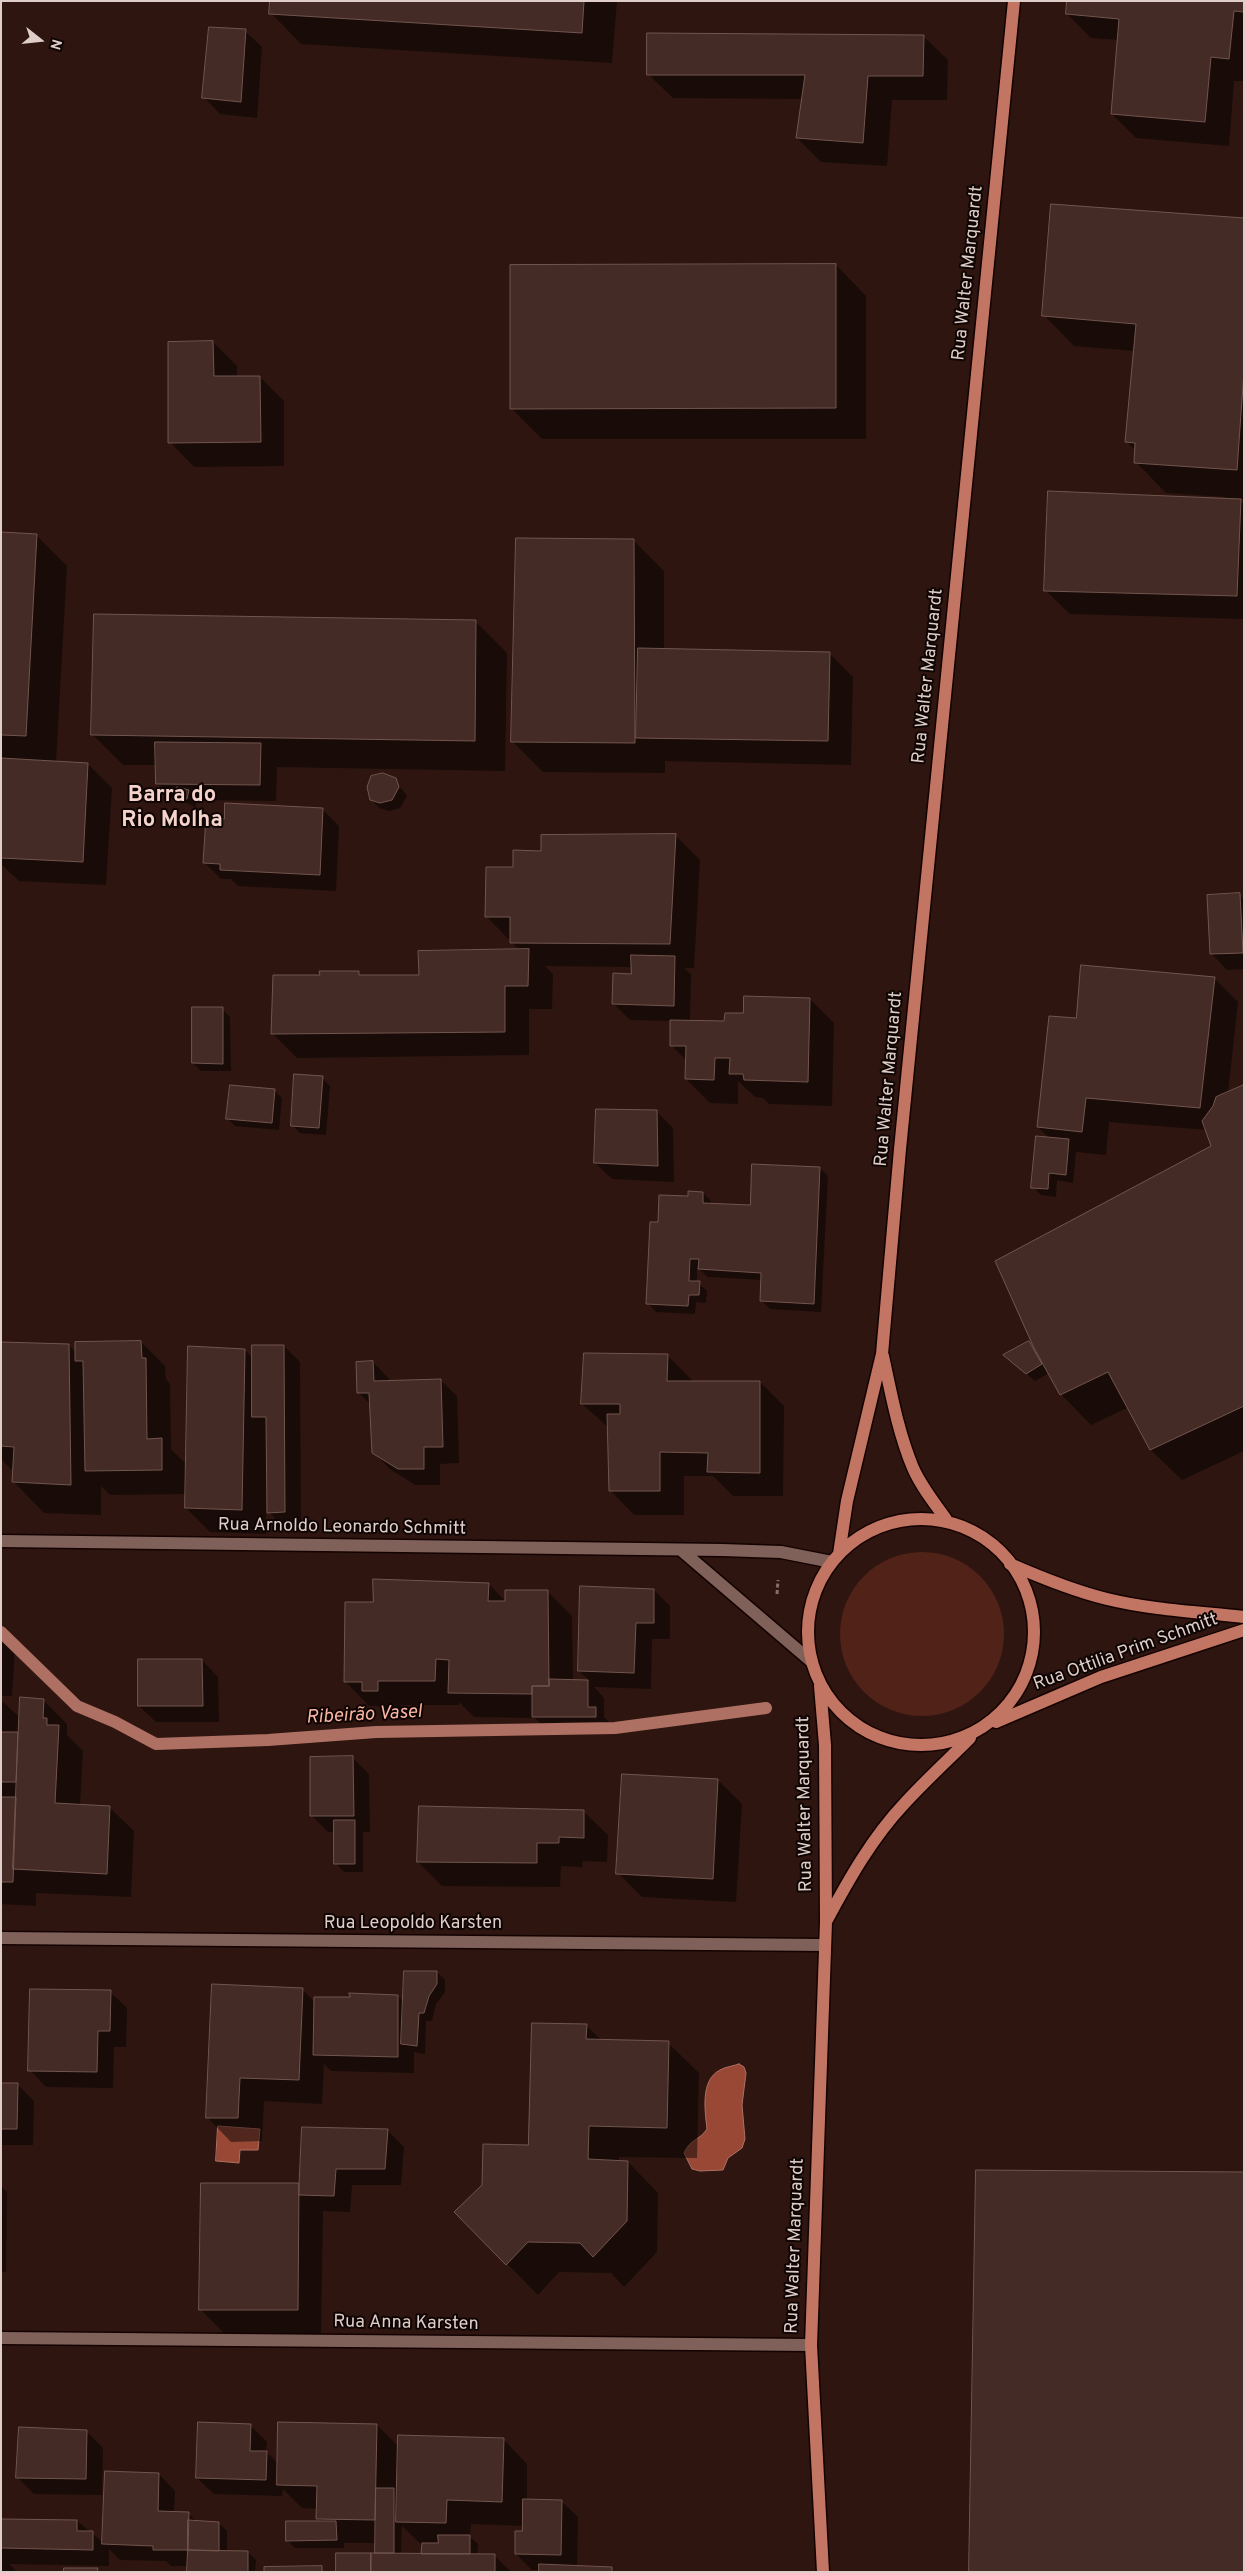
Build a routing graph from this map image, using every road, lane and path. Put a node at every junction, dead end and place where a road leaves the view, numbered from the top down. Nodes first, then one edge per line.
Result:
1 (1014, 1) edge
2 (882, 1354) junction
3 (946, 1519) junction
4 (1, 1541) edge
5 (681, 1550) junction
6 (781, 1552) junction
7 (835, 1558) junction
8 (1010, 1564) junction
9 (1244, 1617) edge
10 (773, 1629) junction
11 (1244, 1630) edge
12 (812, 1662) junction
13 (820, 1686) junction
14 (994, 1723) junction
15 (970, 1738) junction
16 (826, 1922) junction
17 (1, 1938) edge
18 (824, 1945) junction
19 (1, 2338) edge
20 (811, 2345) junction
21 (823, 2572) edge

1 - 2 main road, Rua Walter Marquardt
2 - 3 main road, Rua Walter Marquardt
2 - 7 main road, Rua Walter Marquardt
3 - 7 main road
3 - 8 main road
4 - 5 street, Rua Arnoldo Leonardo Schmitt
5 - 6 street, Rua Arnoldo Leonardo Schmitt
5 - 10 street
6 - 7 street, Rua Arnoldo Leonardo Schmitt
6 - 10 path
7 - 12 main road
8 - 9 main road, Rua Ottilia Prim Schmitt
8 - 14 main road
10 - 12 street
11 - 14 main road, Rua Ottilia Prim Schmitt
12 - 13 main road
13 - 15 main road
13 - 16 main road, Rua Walter Marquardt
14 - 15 main road
15 - 16 main road, Rua Walter Marquardt
16 - 18 main road, Rua Walter Marquardt
17 - 18 street, Rua Leopoldo Karsten
18 - 20 main road, Rua Walter Marquardt
19 - 20 street, Rua Anna Karsten
20 - 21 main road, Rua Walter Marquardt

